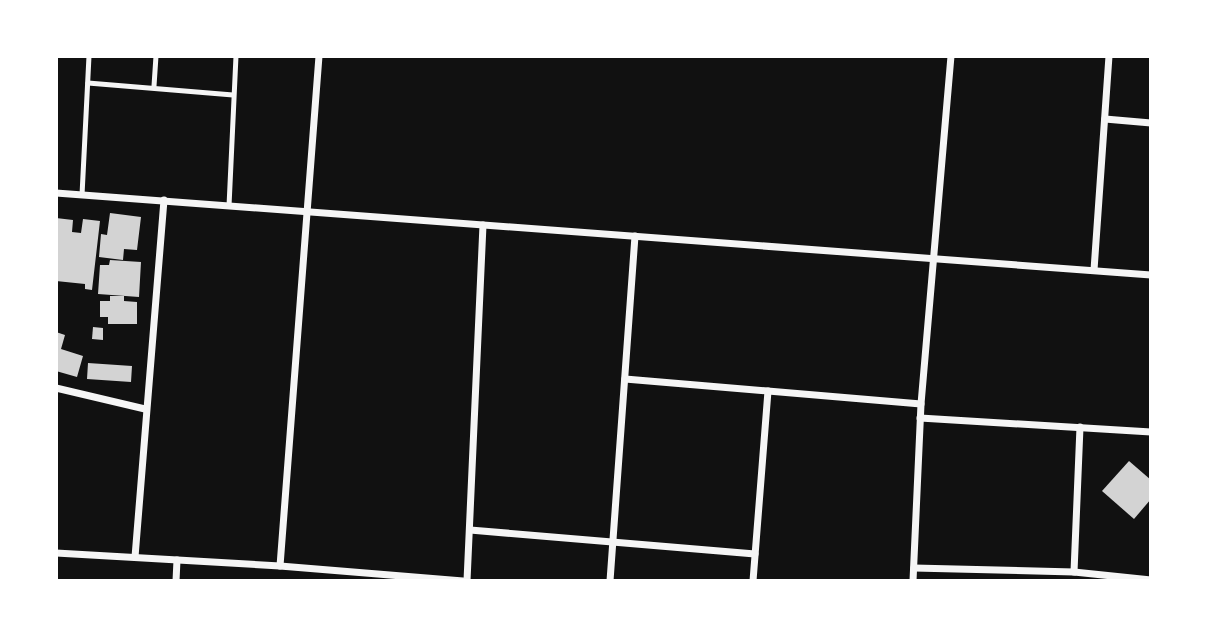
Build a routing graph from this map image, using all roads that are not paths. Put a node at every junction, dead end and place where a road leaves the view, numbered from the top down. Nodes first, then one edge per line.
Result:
1 (89, 56) edge
2 (156, 56) edge
3 (236, 56) edge
4 (319, 56) edge
5 (951, 56) edge
6 (1109, 56) edge
7 (88, 83) junction
8 (154, 86) junction
9 (233, 94) junction
10 (1105, 119) junction
11 (1151, 123) edge
12 (56, 192) edge
13 (82, 195) junction
14 (164, 200) junction
15 (229, 206) junction
16 (305, 212) junction
17 (483, 225) junction
18 (635, 236) junction
19 (933, 258) junction
20 (1094, 270) junction
21 (1151, 275) edge
22 (625, 379) junction
23 (56, 388) edge
24 (768, 391) junction
25 (922, 404) junction
26 (145, 409) junction
27 (920, 418) junction
28 (1080, 427) junction
29 (1151, 432) edge
30 (470, 530) junction
31 (613, 542) junction
32 (56, 553) edge
33 (755, 554) junction
34 (135, 558) junction
35 (177, 560) junction
36 (280, 566) junction
37 (914, 568) junction
38 (317, 571) junction
39 (1074, 572) junction
40 (1151, 580) edge
41 (176, 581) edge
42 (317, 581) edge
43 (465, 581) edge
44 (610, 581) edge
45 (753, 581) edge
46 (914, 581) edge

1 - 7 lane
2 - 8 lane
3 - 9 lane
4 - 16 street
5 - 19 street
6 - 10 street
7 - 8 lane
7 - 13 lane
8 - 9 lane
9 - 15 lane
10 - 11 street
10 - 20 street
12 - 13 street
13 - 14 street
14 - 15 street
14 - 26 street
15 - 16 street
16 - 17 street
16 - 36 street
17 - 18 street
17 - 30 street
18 - 19 street
18 - 22 street
19 - 20 street
19 - 25 street
20 - 21 street
22 - 24 street
22 - 31 street
23 - 26 street
24 - 25 street
24 - 33 street
25 - 27 street
26 - 34 street
27 - 28 street
27 - 37 street
28 - 29 street
28 - 39 street
30 - 31 street
30 - 43 street
31 - 33 street
31 - 44 street
32 - 34 street
33 - 45 street
34 - 35 street
35 - 36 street
35 - 41 street
36 - 38 street
37 - 39 street
37 - 46 street
38 - 42 street
38 - 43 street
39 - 40 street

